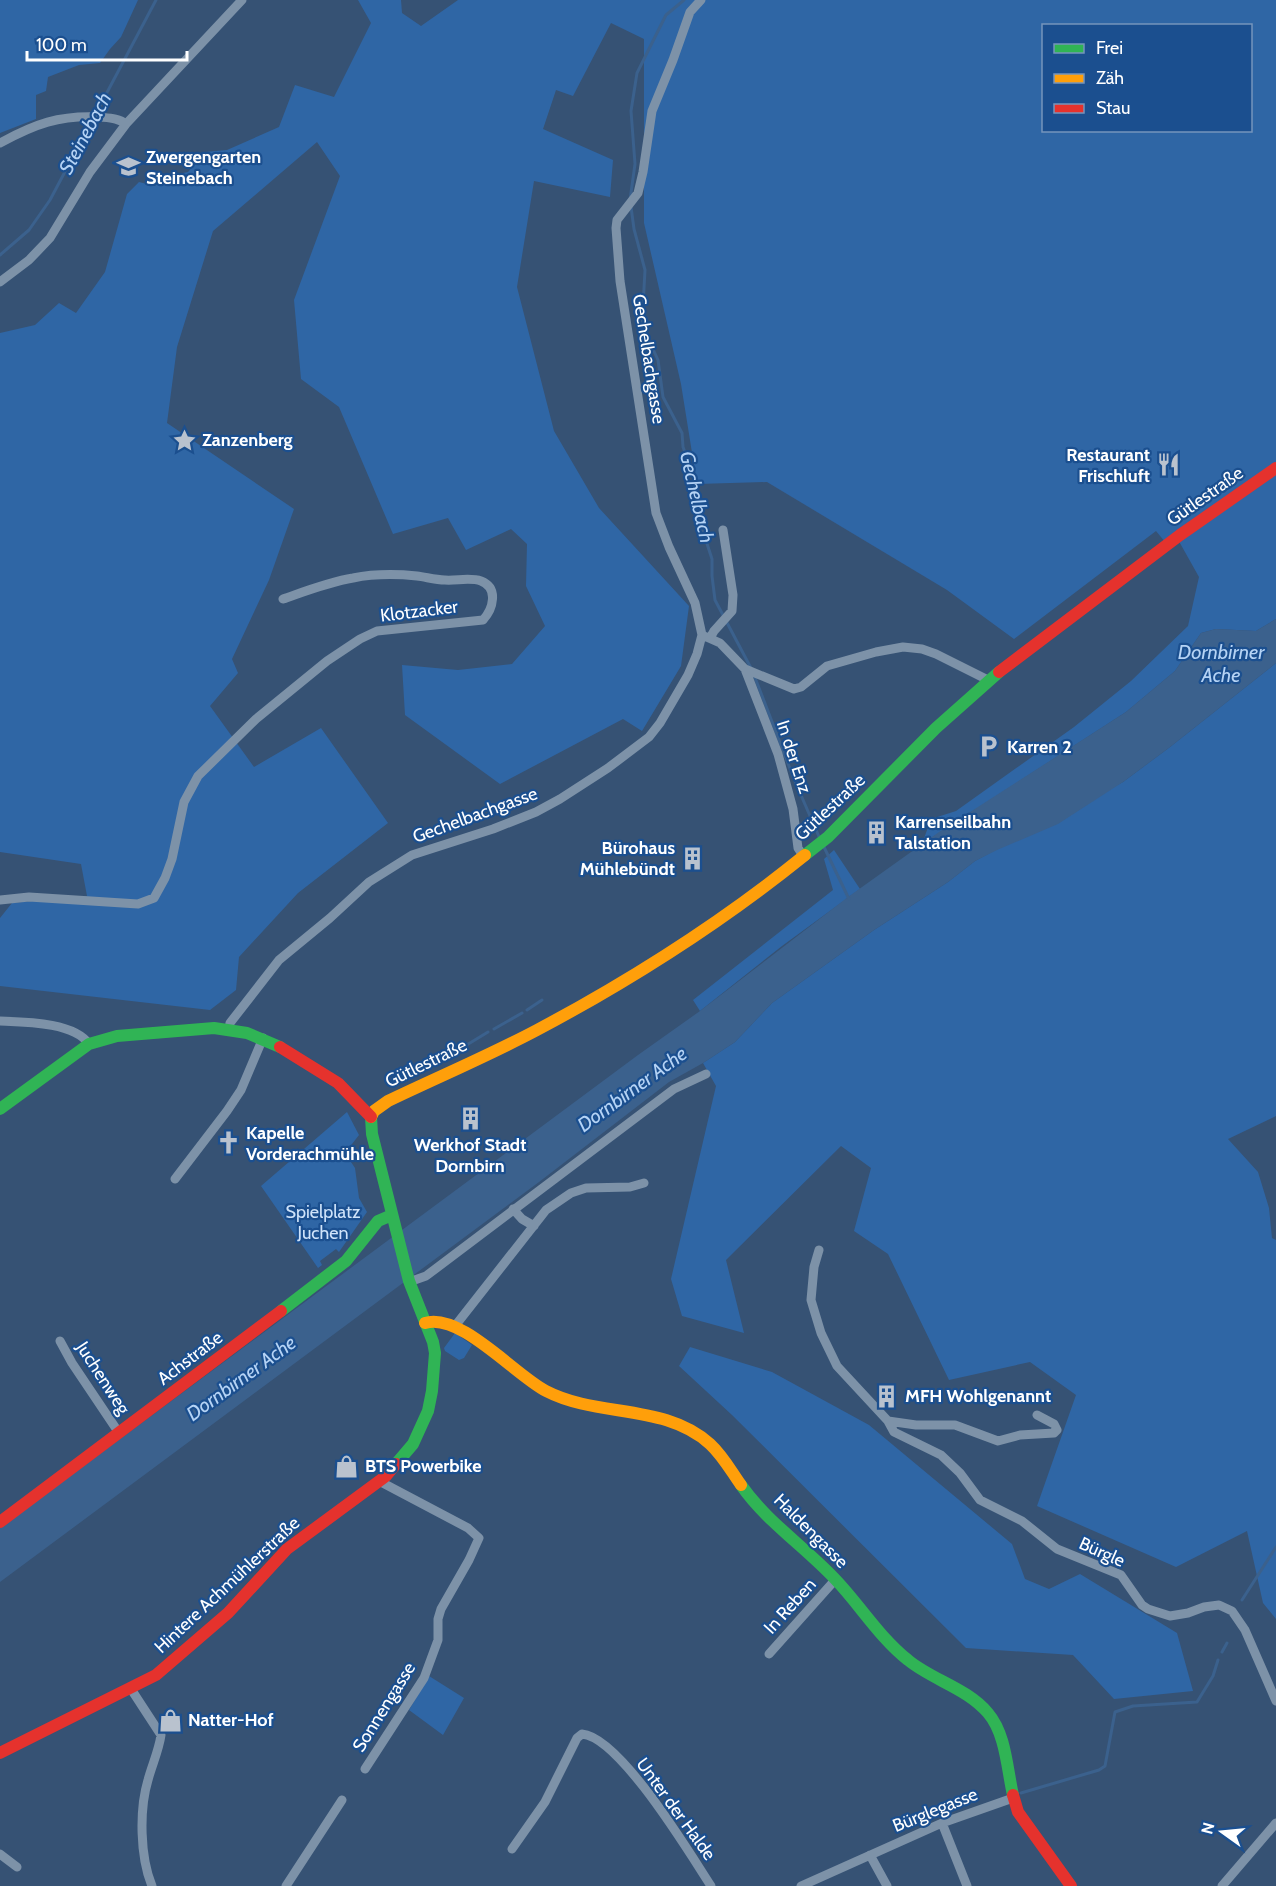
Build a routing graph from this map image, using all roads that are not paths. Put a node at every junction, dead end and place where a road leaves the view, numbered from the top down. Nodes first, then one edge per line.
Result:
1 (242, 0) edge
2 (701, 0) edge
3 (126, 124) junction
4 (0, 143) edge
5 (0, 282) edge
6 (1276, 468) edge
7 (723, 530) dead end
8 (283, 599) dead end
9 (706, 636) junction
10 (746, 669) junction
11 (990, 681) junction
12 (804, 857) junction
13 (0, 900) edge
14 (0, 1021) edge
15 (229, 1029) junction
16 (263, 1038) junction
17 (89, 1044) junction
18 (706, 1074) dead end
19 (0, 1109) edge
20 (371, 1117) junction
21 (175, 1179) dead end
22 (644, 1183) dead end
23 (513, 1209) junction
24 (392, 1215) junction
25 (534, 1226) junction
26 (819, 1250) dead end
27 (409, 1283) junction
28 (425, 1323) junction
29 (455, 1326) junction
30 (60, 1341) dead end
31 (1037, 1414) dead end
32 (888, 1421) junction
33 (119, 1433) junction
34 (379, 1481) junction
35 (0, 1522) edge
36 (835, 1580) junction
37 (769, 1654) dead end
38 (131, 1689) junction
39 (1276, 1701) edge
40 (0, 1753) edge
41 (365, 1769) dead end
42 (1013, 1798) junction
43 (342, 1800) dead end
44 (942, 1823) junction
45 (1276, 1823) edge
46 (512, 1849) dead end
47 (0, 1854) edge
48 (870, 1855) junction
49 (17, 1867) dead end
50 (152, 1886) edge
51 (286, 1886) edge
52 (711, 1886) edge
53 (802, 1886) edge
54 (887, 1886) edge
55 (967, 1886) edge
56 (1071, 1886) edge
57 (1222, 1886) edge

1 - 3 street
2 - 9 street, Gechelbachgasse
3 - 4 street
3 - 5 street
6 - 11 street, Gütlestraße
7 - 9 street
8 - 13 street, Klotzacker
9 - 10 street, In der Enz
9 - 15 street, Gechelbachgasse
10 - 11 street, In der Enz
10 - 12 street, In der Enz
11 - 12 street, Gütlestraße
12 - 20 street, Gütlestraße
14 - 17 street
15 - 16 street
15 - 17 street
16 - 20 street
16 - 21 street
17 - 19 street
18 - 23 street
20 - 24 street, Hintere Achmühlerstraße
22 - 25 street
23 - 25 street
23 - 27 street
24 - 27 street, Hintere Achmühlerstraße
24 - 33 street, Achstraße
25 - 29 street
26 - 32 street, Bürgle
27 - 28 street, Hintere Achmühlerstraße
28 - 29 street, Haldengasse
28 - 34 street, Hintere Achmühlerstraße
29 - 36 street, Haldengasse
30 - 33 street, Juchenweg
31 - 32 street
32 - 39 street, Bürgle
33 - 35 street, Achstraße
34 - 38 street, Hintere Achmühlerstraße
34 - 41 street, Sonnengasse
36 - 37 street, In Reben
36 - 42 street, Haldengasse
38 - 40 street, Hintere Achmühlerstraße
38 - 50 street
42 - 44 street, Bürglegasse
42 - 56 street, Haldengasse
43 - 51 street
44 - 48 street, Bürglegasse
44 - 55 street
45 - 57 street
46 - 52 street, Unter der Halde
47 - 49 street
48 - 53 street, Bürglegasse
48 - 54 street

